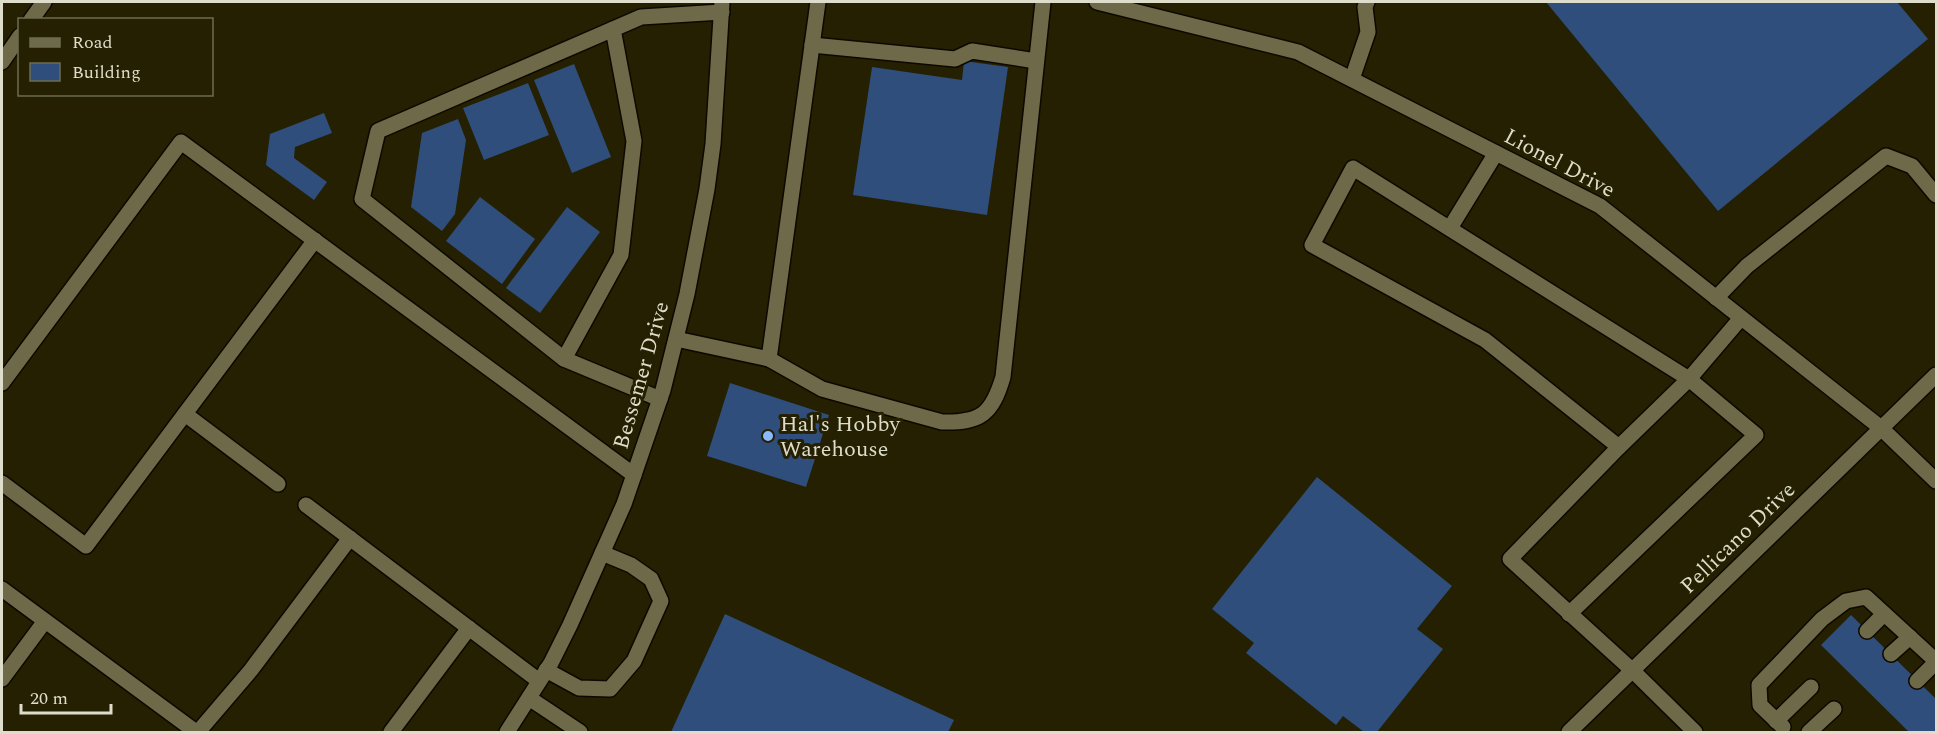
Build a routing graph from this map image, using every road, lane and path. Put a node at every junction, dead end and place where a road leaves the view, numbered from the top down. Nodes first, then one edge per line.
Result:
1 (44, 2) edge
2 (818, 2) edge
3 (1043, 2) edge
4 (1097, 2) edge
5 (1366, 2) edge
6 (1132, 6) edge
7 (722, 7) edge
8 (32, 18) edge
9 (613, 29) junction
10 (18, 39) edge
11 (812, 45) junction
12 (1036, 61) junction
13 (2, 62) edge
14 (1352, 79) junction
15 (1496, 153) junction
16 (1936, 195) edge
17 (1449, 228) junction
18 (315, 240) junction
19 (1716, 298) junction
20 (1741, 318) junction
21 (676, 339) junction
22 (564, 359) junction
23 (769, 359) junction
24 (1936, 375) edge
25 (1689, 379) junction
26 (2, 383) edge
27 (660, 399) junction
28 (184, 414) junction
29 (1881, 428) junction
30 (1619, 447) junction
31 (634, 475) junction
32 (1936, 481) edge
33 (2, 483) edge
34 (278, 484) dead end
35 (306, 505) dead end
36 (350, 538) junction
37 (602, 553) junction
38 (2, 588) edge
39 (1569, 614) junction
40 (1884, 614) junction
41 (45, 621) junction
42 (469, 628) junction
43 (1867, 631) dead end
44 (1910, 637) junction
45 (1892, 654) dead end
46 (1936, 661) edge
47 (1633, 671) junction
48 (543, 676) junction
49 (2, 678) edge
50 (1917, 681) dead end
51 (1810, 687) dead end
52 (529, 698) junction
53 (1834, 709) dead end
54 (1781, 728) edge
55 (197, 732) edge
56 (391, 732) edge
57 (507, 732) edge
58 (580, 732) edge
59 (1569, 732) edge
60 (1695, 732) edge
61 (1809, 732) edge

1 - 8 street
2 - 11 street
3 - 12 street
4 - 6 street, Lionel Drive
5 - 14 street
6 - 14 street, Lionel Drive
7 - 9 street
7 - 21 street, Bessemer Drive
9 - 22 street
9 - 22 street
10 - 13 street
11 - 12 street
11 - 23 street
12 - 23 street
14 - 15 street, Lionel Drive
15 - 17 street
15 - 19 street, Lionel Drive
16 - 19 street
17 - 25 street
17 - 30 street
18 - 26 street
18 - 28 street
18 - 31 street
19 - 20 street, Lionel Drive
20 - 25 street
20 - 29 street, Lionel Drive
21 - 23 street
21 - 27 street, Bessemer Drive
22 - 27 street
24 - 29 street, Pellicano Drive
25 - 30 street
25 - 39 street
27 - 31 street, Bessemer Drive
28 - 33 street
28 - 34 street
29 - 32 street, Lionel Drive
29 - 47 street, Pellicano Drive
30 - 39 street
31 - 37 street, Bessemer Drive
35 - 36 street
36 - 42 street
36 - 55 street
37 - 48 street, Bessemer Drive
37 - 48 street
38 - 41 street
39 - 47 street
40 - 43 street
40 - 44 street
40 - 54 street
41 - 49 street
41 - 55 street
42 - 48 street
42 - 56 street
44 - 45 street
44 - 46 street
46 - 50 street
47 - 59 street, Pellicano Drive
47 - 60 street
48 - 52 street, Bessemer Drive
51 - 54 street
52 - 57 street, Bessemer Drive
52 - 58 street
53 - 61 street

